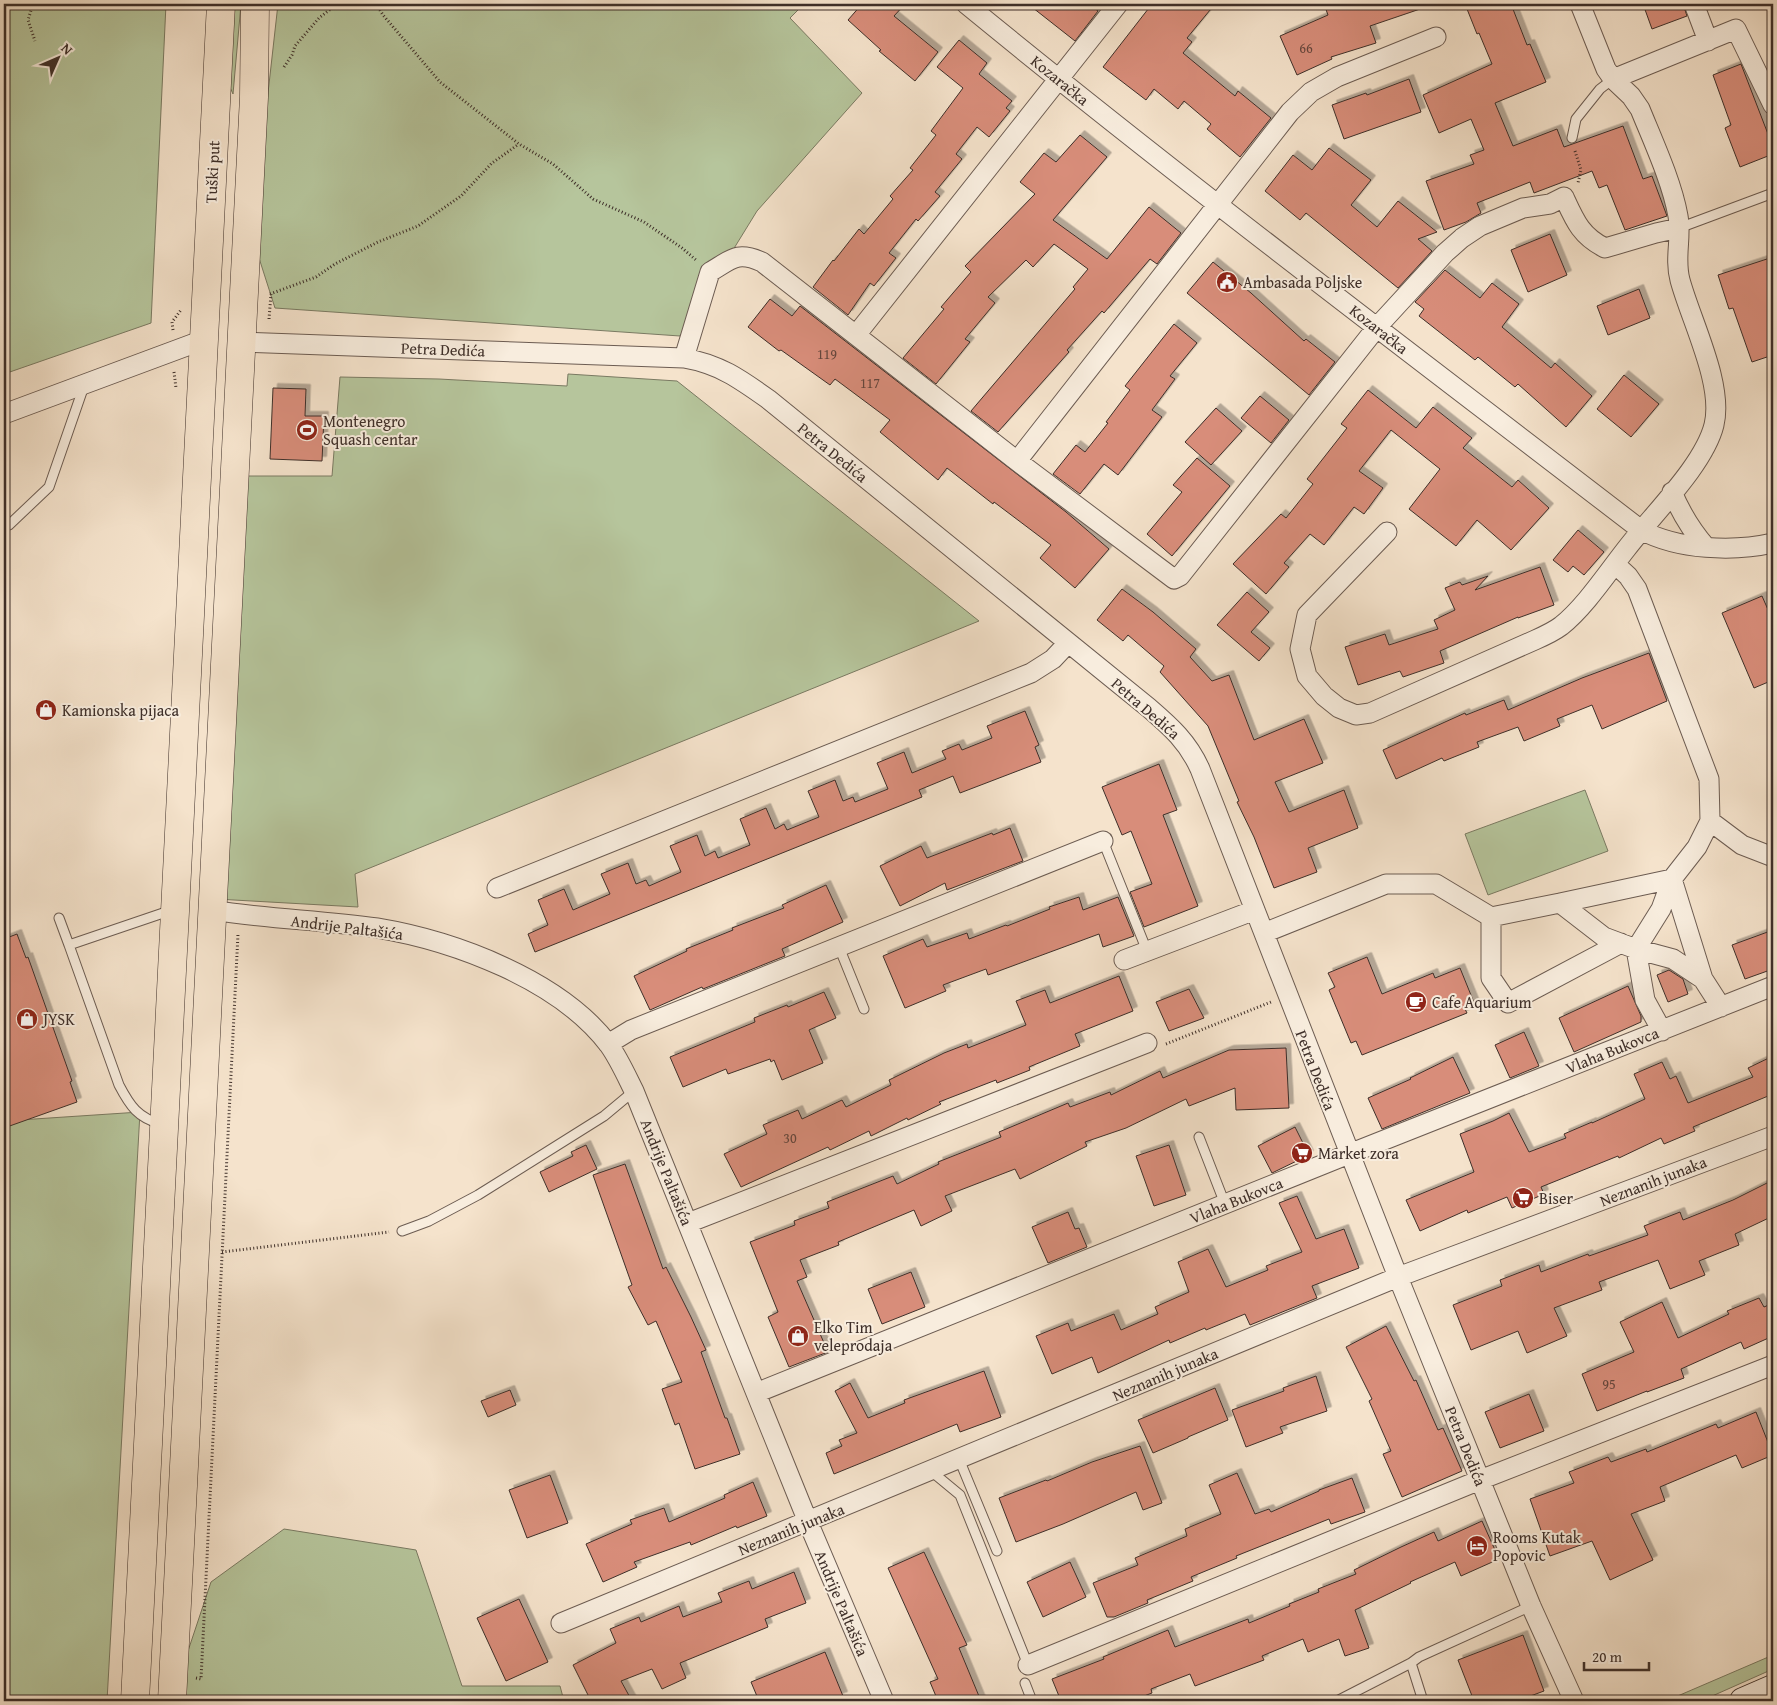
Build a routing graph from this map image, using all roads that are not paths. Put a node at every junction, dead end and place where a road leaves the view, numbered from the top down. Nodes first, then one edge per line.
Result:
1 (221, 4) edge
2 (255, 4) edge
3 (966, 4) edge
4 (1118, 4) edge
5 (1580, 4) edge
6 (1694, 4) edge
7 (1436, 37) dead end
8 (1708, 41) junction
9 (1058, 79) junction
10 (1614, 79) junction
11 (1773, 104) edge
12 (1572, 138) road end
13 (1773, 193) edge
14 (1217, 204) junction
15 (1679, 228) junction
16 (1377, 327) junction
17 (856, 335) junction
18 (203, 340) junction
19 (240, 342) junction
20 (684, 358) junction
21 (84, 384) junction
22 (4, 414) edge
23 (1017, 461) junction
24 (1672, 492) junction
25 (4, 527) edge
26 (1641, 530) junction
27 (1387, 532) dead end
28 (1773, 542) edge
29 (1706, 547) junction
30 (1614, 564) junction
31 (1068, 643) junction
32 (1710, 821) junction
33 (1103, 841) joint
34 (1773, 857) edge
35 (1672, 879) junction
36 (497, 888) dead end
37 (1560, 903) junction
38 (174, 909) junction
39 (212, 910) junction
40 (1255, 910) junction
41 (1491, 917) junction
42 (59, 918) dead end
43 (1264, 933) junction
44 (69, 946) junction
45 (1628, 946) junction
46 (838, 947) junction
47 (1147, 952) junction
48 (1124, 960) dead end
49 (1703, 979) junction
50 (1773, 986) edge
51 (1721, 1007) junction
52 (864, 1008) dead end
53 (1662, 1030) junction
54 (1147, 1043) road end
55 (608, 1044) junction
56 (634, 1092) junction
57 (164, 1125) junction
58 (1773, 1136) edge
59 (1199, 1137) dead end
60 (1349, 1154) junction
61 (1225, 1204) junction
62 (688, 1223) junction
63 (402, 1231) road end
64 (1398, 1278) junction
65 (1773, 1365) edge
66 (756, 1393) junction
67 (959, 1459) junction
68 (931, 1471) junction
69 (1480, 1480) junction
70 (808, 1522) junction
71 (996, 1551) dead end
72 (1531, 1606) junction
73 (561, 1623) dead end
74 (1411, 1663) junction
75 (1028, 1665) joint
76 (1025, 1683) dead end
77 (1773, 1688) edge
78 (135, 1701) edge
79 (172, 1701) edge
80 (884, 1701) edge
81 (1032, 1701) edge
82 (1337, 1701) edge
83 (1423, 1701) edge
84 (1574, 1701) edge
85 (1743, 1701) edge

1 - 18 main road, Tuški put
2 - 19 main road
3 - 9 street, Kozaračka
4 - 9 street
5 - 10 street
6 - 8 street
7 - 14 street
8 - 10 street
8 - 11 street
9 - 14 street, Kozaračka
9 - 17 street
10 - 12 lane
10 - 15 street
13 - 15 lane
14 - 16 street, Kozaračka
14 - 23 street
15 - 16 street
15 - 24 street
16 - 23 street
16 - 26 street, Kozaračka
17 - 20 street
17 - 23 street
18 - 21 street
18 - 38 main road, Tuški put
19 - 20 street, Petra Dedića
19 - 39 main road
20 - 31 street, Petra Dedića
21 - 22 street
21 - 25 lane
24 - 26 street
24 - 29 street
26 - 29 street, Kozaračka
26 - 30 street
27 - 30 street
28 - 29 street, Kozaračka
30 - 32 street
31 - 36 street
31 - 40 street, Petra Dedića
32 - 34 street
32 - 35 street
33 - 46 street
33 - 47 lane
35 - 37 street
35 - 45 street
35 - 49 street
37 - 41 street
37 - 45 street
38 - 44 lane
38 - 57 main road, Tuški put
39 - 55 street, Andrije Paltašića
39 - 79 main road
40 - 43 street, Petra Dedića
40 - 47 street
41 - 43 street
41 - 45 street
42 - 44 lane
43 - 60 street, Petra Dedića
44 - 57 lane
45 - 49 street
45 - 53 street
46 - 52 lane
46 - 55 street
47 - 48 street
49 - 51 street
50 - 51 street, Vlaha Bukovca
51 - 53 street, Vlaha Bukovca
53 - 60 street, Vlaha Bukovca
54 - 62 street
55 - 56 street, Andrije Paltašića
56 - 62 street, Andrije Paltašića
56 - 63 lane
57 - 78 main road, Tuški put
58 - 64 street, Neznanih junaka
59 - 61 lane
60 - 61 street, Vlaha Bukovca
60 - 64 street, Petra Dedića
61 - 66 street, Vlaha Bukovca
62 - 66 street, Andrije Paltašića
64 - 67 street, Neznanih junaka
64 - 69 street, Petra Dedića
65 - 69 street
66 - 70 street, Andrije Paltašića
67 - 68 street, Neznanih junaka
67 - 71 lane
68 - 70 street, Neznanih junaka
68 - 75 lane
69 - 72 street, Petra Dedića
69 - 75 street
70 - 73 street, Neznanih junaka
70 - 80 street, Andrije Paltašića
72 - 74 lane
72 - 84 street, Petra Dedića
74 - 82 lane
74 - 83 lane
76 - 81 lane
77 - 85 main road

